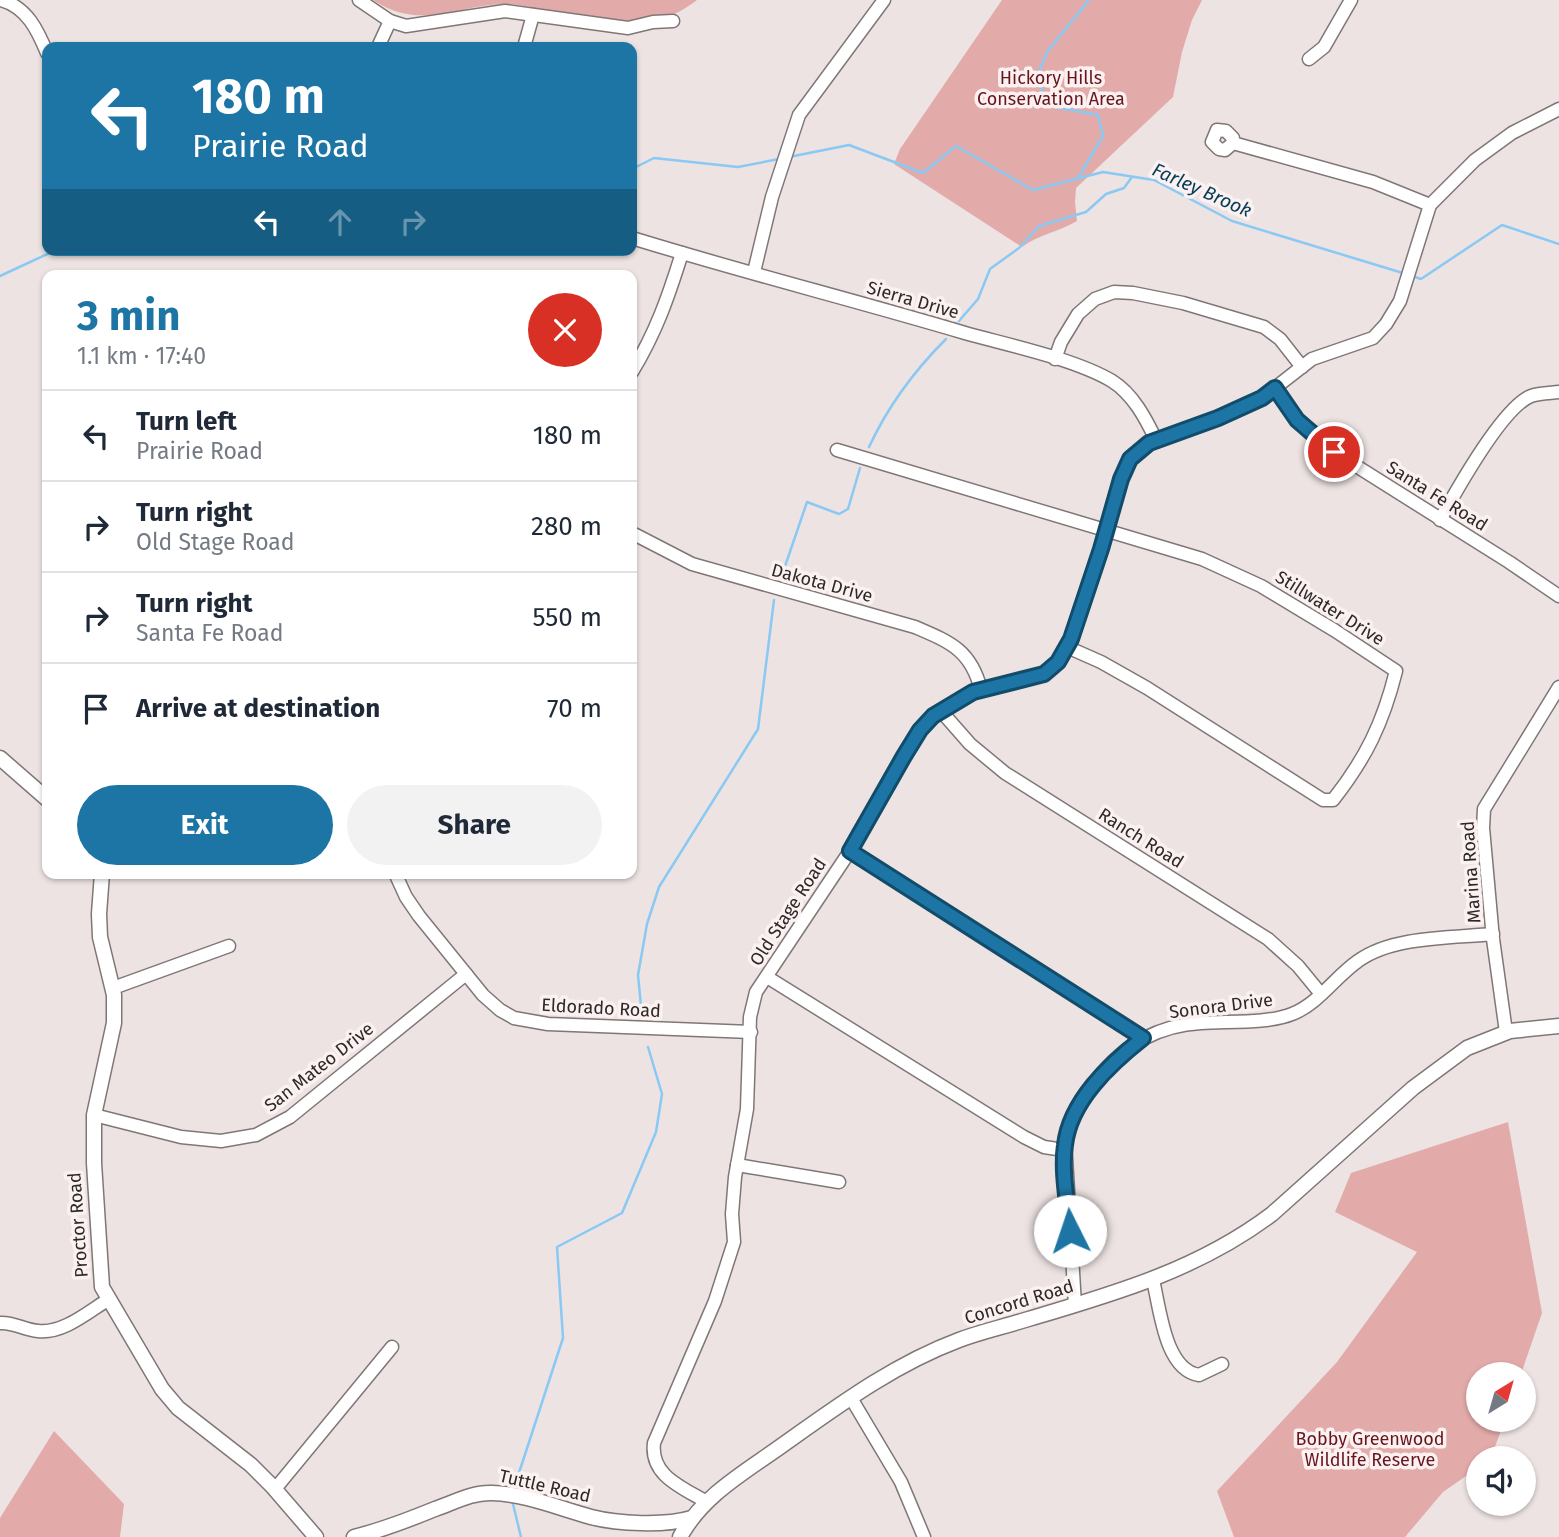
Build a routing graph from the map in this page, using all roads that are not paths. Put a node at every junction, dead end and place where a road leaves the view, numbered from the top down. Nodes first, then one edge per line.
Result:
1 (2, 0) edge
2 (359, 0) edge
3 (884, 0) edge
4 (1350, 0) edge
5 (533, 15) junction
6 (673, 20) dead end
7 (390, 22) junction
8 (380, 42) edge
9 (525, 42) edge
10 (42, 44) edge
11 (1309, 59) dead end
12 (1559, 109) edge
13 (1233, 144) dead end
14 (1430, 205) junction
15 (637, 240) edge
16 (682, 253) junction
17 (754, 272) junction
18 (1055, 359) junction
19 (637, 363) edge
20 (1302, 367) junction
21 (1275, 388) junction
22 (1559, 392) edge
23 (1156, 440) junction
24 (837, 450) dead end
25 (1440, 520) junction
26 (1107, 531) junction
27 (637, 536) edge
28 (1559, 596) edge
29 (1066, 647) junction
30 (1559, 687) edge
31 (981, 690) junction
32 (942, 711) junction
33 (0, 758) edge
34 (42, 795) edge
35 (850, 851) junction
36 (102, 879) edge
37 (398, 879) edge
38 (1493, 934) junction
39 (229, 946) dead end
40 (466, 974) junction
41 (766, 977) junction
42 (113, 988) junction
43 (1321, 994) junction
44 (1559, 1026) edge
45 (751, 1032) junction
46 (1506, 1032) junction
47 (1143, 1038) junction
48 (94, 1115) junction
49 (1064, 1150) junction
50 (737, 1165) junction
51 (838, 1182) dead end
52 (1153, 1280) junction
53 (109, 1299) junction
54 (1075, 1306) junction
55 (0, 1323) edge
56 (392, 1347) dead end
57 (1222, 1364) dead end
58 (851, 1398) junction
59 (275, 1489) junction
60 (705, 1501) junction
61 (692, 1518) junction
62 (316, 1537) edge
63 (354, 1537) edge
64 (680, 1537) edge
65 (923, 1537) edge

1 - 10 street
2 - 7 street
3 - 17 street
4 - 11 street
5 - 6 street
5 - 7 street
5 - 9 street
7 - 8 street
12 - 14 street, Old Stage Road
13 - 14 street
14 - 20 street, Old Stage Road
15 - 16 street, Sierra Drive
16 - 17 street, Sierra Drive
16 - 19 street
17 - 18 street, Sierra Drive
18 - 20 street
18 - 23 street, Sierra Drive
20 - 21 street, Old Stage Road
21 - 23 street, Old Stage Road
21 - 25 street, Santa Fe Road
22 - 25 street
23 - 26 street, Old Stage Road
24 - 26 street
25 - 28 street, Santa Fe Road
26 - 29 street, Old Stage Road
26 - 29 street, Stillwater Drive
27 - 31 street, Dakota Drive
29 - 31 street, Old Stage Road
30 - 38 street, Marina Road
31 - 32 street, Old Stage Road
32 - 35 street, Old Stage Road
32 - 43 street, Ranch Road
33 - 34 main road
35 - 41 street, Old Stage Road
35 - 47 street
36 - 42 main road, Proctor Road
37 - 40 street, Eldorado Road
38 - 43 street, Sonora Drive
38 - 46 street, Marina Road
39 - 42 street
40 - 45 street, Eldorado Road
40 - 48 street, San Mateo Drive
41 - 45 street, Old Stage Road
41 - 49 street
42 - 48 main road, Proctor Road
43 - 47 street, Sonora Drive
44 - 46 main road, Concord Road
45 - 50 street, Old Stage Road
46 - 52 main road, Concord Road
47 - 49 street, Sonora Drive
48 - 53 main road, Proctor Road
49 - 54 street, Sonora Drive
50 - 51 street
50 - 60 street, Old Stage Road
52 - 54 main road, Concord Road
52 - 57 street
53 - 55 street
53 - 59 main road, Proctor Road
54 - 58 main road, Concord Road
56 - 59 street
58 - 60 main road, Concord Road
58 - 65 street
59 - 62 main road, Proctor Road
60 - 61 main road, Concord Road
61 - 63 main road, Tuttle Road
61 - 64 main road, Concord Road

